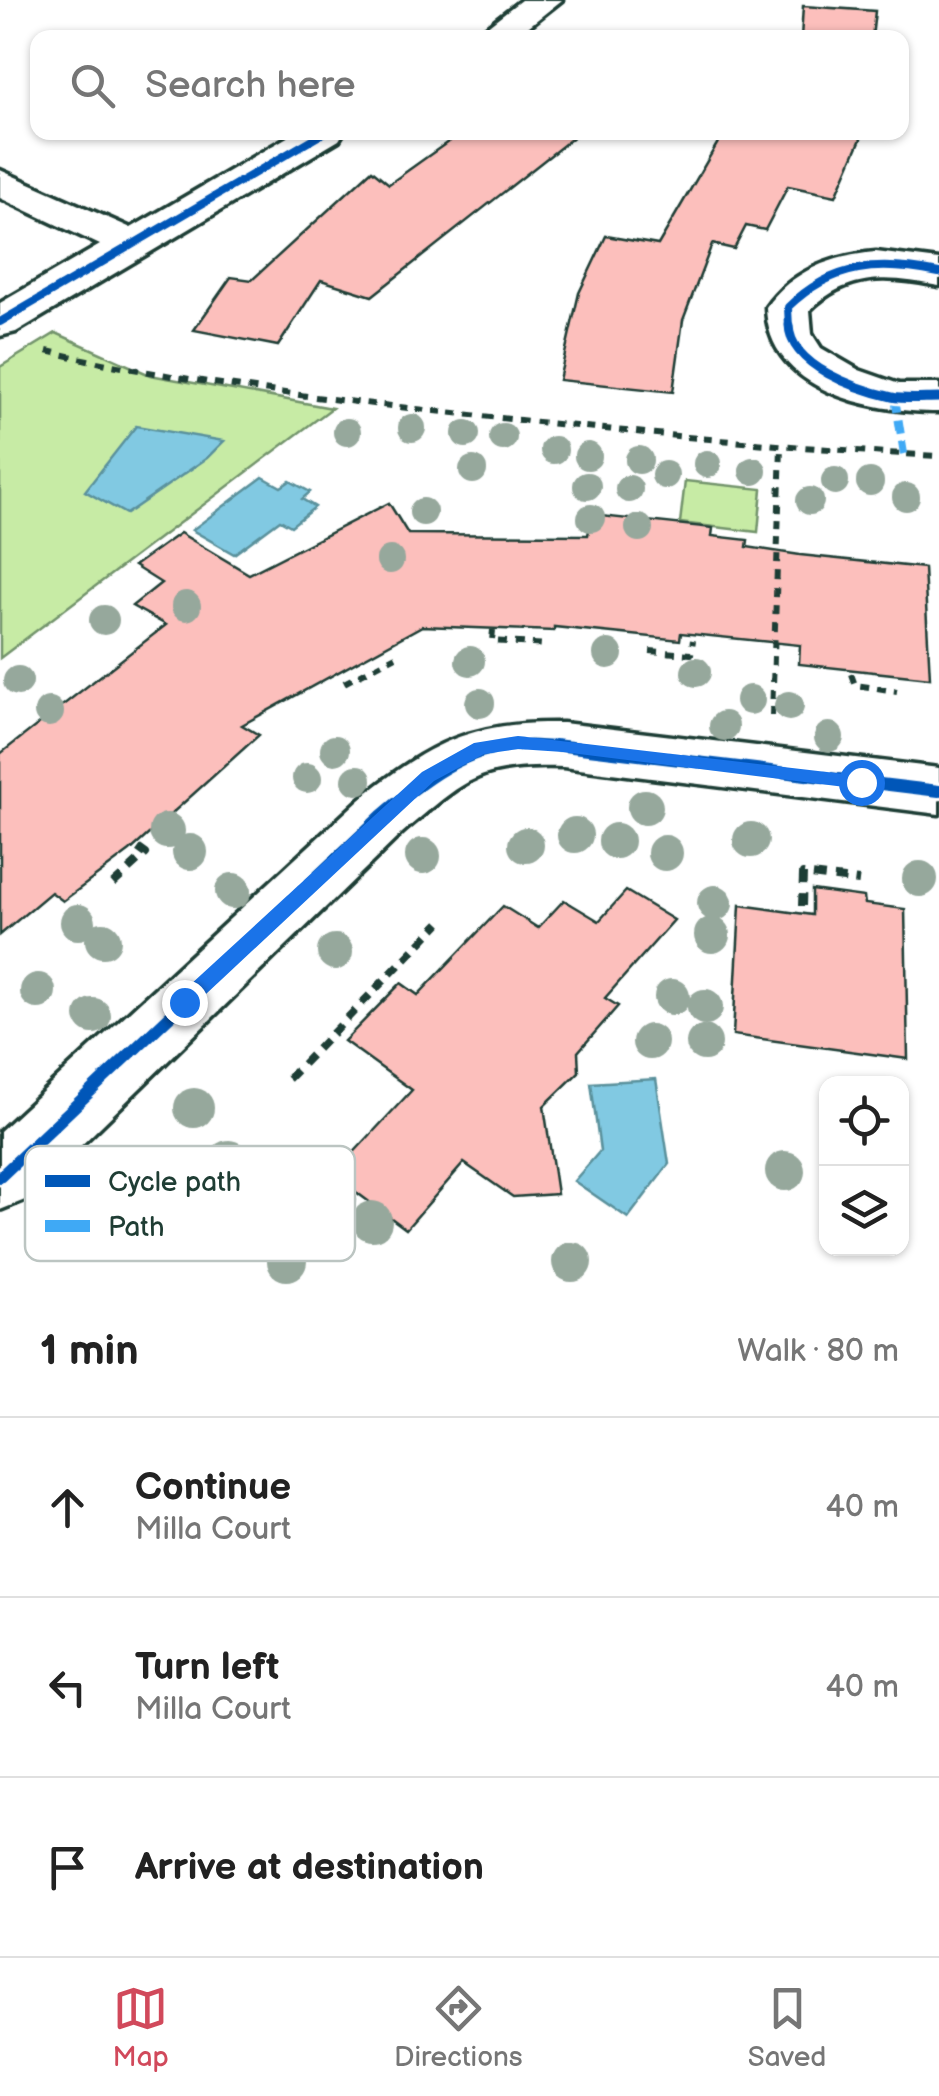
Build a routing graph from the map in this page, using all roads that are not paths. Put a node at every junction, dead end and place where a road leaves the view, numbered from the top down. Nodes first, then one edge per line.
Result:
1 (544, 0) edge
2 (501, 30) edge
3 (311, 140) edge
4 (0, 182) edge
5 (131, 244) junction
6 (939, 273) edge
7 (0, 322) edge
8 (939, 398) edge
9 (939, 791) edge
10 (33, 1146) edge
11 (25, 1153) edge
12 (0, 1177) edge

1 - 2 street
3 - 5 street
4 - 5 street
5 - 7 street
6 - 8 street
9 - 10 street
11 - 12 street

